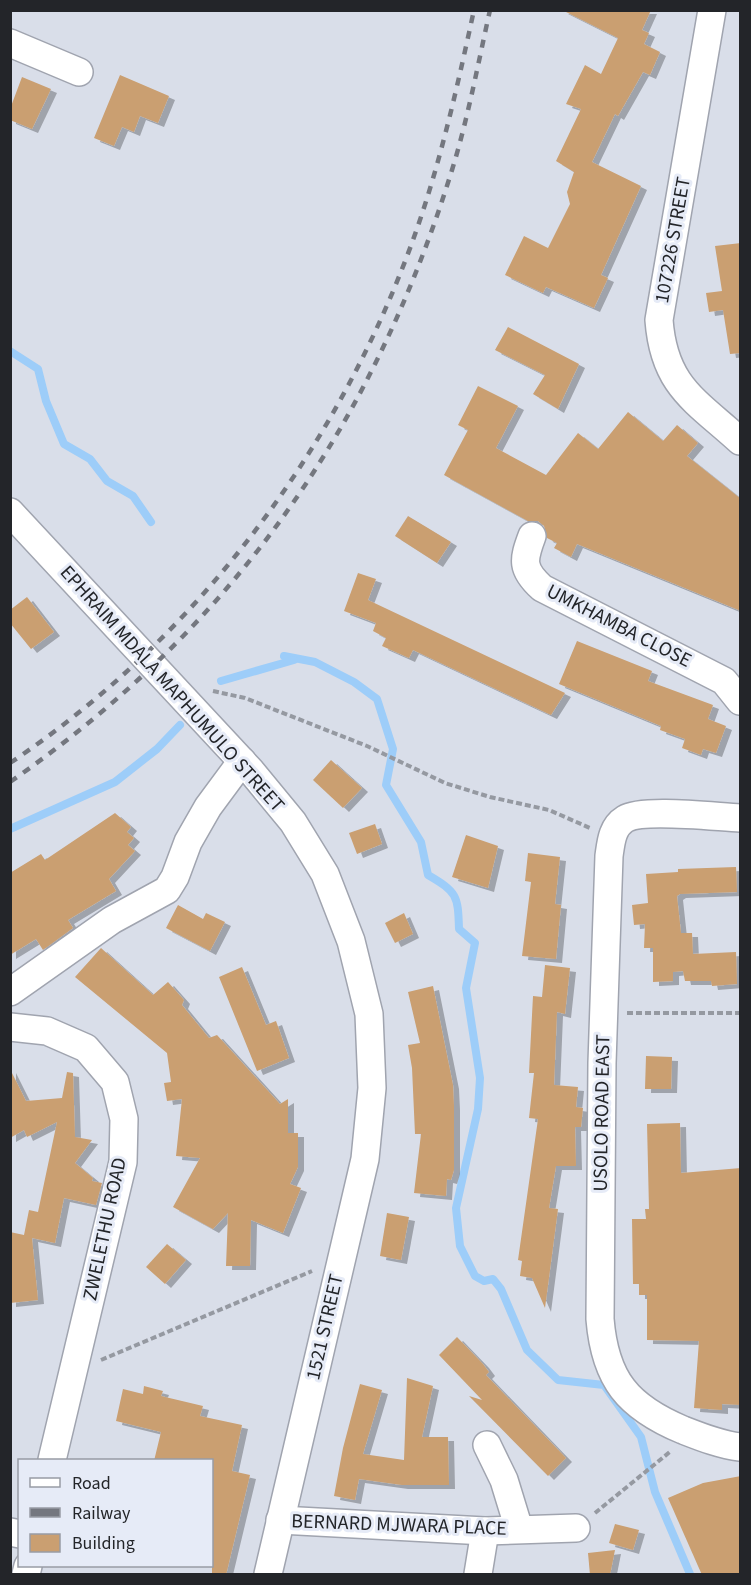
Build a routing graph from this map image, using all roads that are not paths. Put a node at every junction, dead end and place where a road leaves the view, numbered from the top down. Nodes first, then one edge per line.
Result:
1 (712, 10) edge
2 (10, 43) edge
3 (79, 72) dead end
4 (741, 441) edge
5 (10, 512) edge
6 (532, 536) dead end
7 (741, 701) edge
8 (242, 761) junction
9 (741, 818) edge
10 (10, 992) edge
11 (10, 1027) edge
12 (341, 1259) joint
13 (487, 1445) dead end
14 (741, 1447) edge
15 (52, 1459) edge
16 (280, 1520) junction
17 (576, 1528) road end
18 (519, 1529) junction
19 (485, 1532) junction
20 (268, 1575) edge
21 (478, 1575) edge

1 - 4 street, 107226 STREET
2 - 3 street
5 - 8 street, EPHRAIM MDALA MAPHUMULO STREET
6 - 7 street, UMKHAMBA CLOSE
8 - 10 street
8 - 12 street, EPHRAIM MDALA MAPHUMULO STREET
9 - 14 street, USOLO ROAD EAST
11 - 15 street, ZWELETHU ROAD
12 - 16 street, 1521 STREET
13 - 18 street, BERNARD MJWARA PLACE
16 - 19 street, BERNARD MJWARA PLACE
16 - 20 street, 1521 STREET
17 - 18 street, BERNARD MJWARA PLACE
18 - 19 street, BERNARD MJWARA PLACE
19 - 21 street

